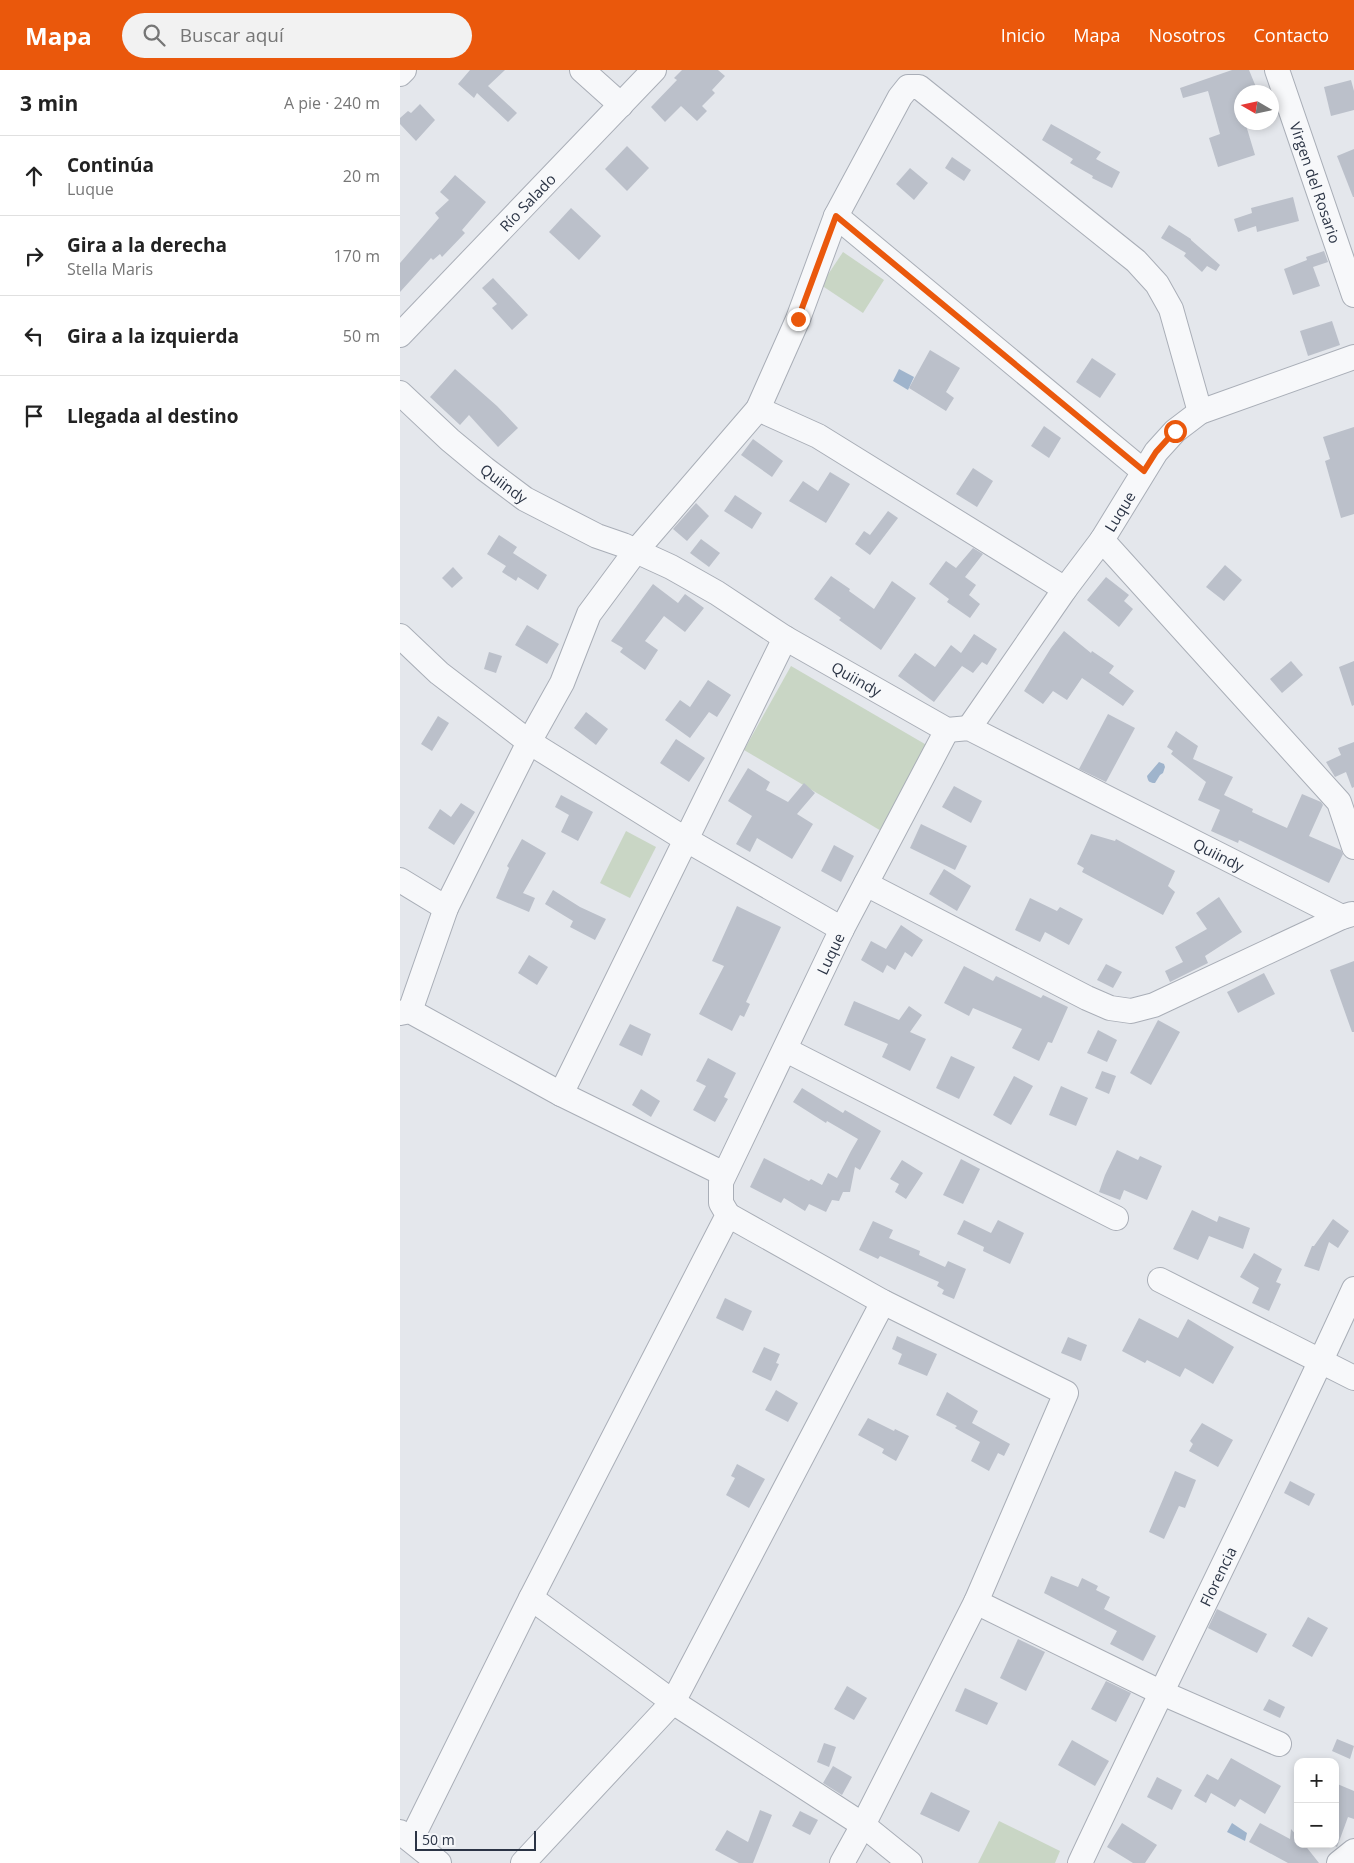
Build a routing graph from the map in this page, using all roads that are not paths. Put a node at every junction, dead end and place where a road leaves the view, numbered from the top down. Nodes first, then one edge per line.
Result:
1 (404, 70) edge
2 (582, 70) edge
3 (654, 70) edge
4 (1278, 70) edge
5 (400, 74) edge
6 (621, 105) junction
7 (836, 216) junction
8 (1354, 295) edge
9 (400, 335) edge
10 (1354, 356) edge
11 (400, 393) edge
12 (758, 409) junction
13 (1200, 412) junction
14 (1144, 471) junction
15 (1102, 540) junction
16 (635, 552) junction
17 (1065, 588) junction
18 (400, 636) edge
19 (785, 638) junction
20 (958, 729) junction
21 (529, 742) junction
22 (1347, 799) edge
23 (685, 839) junction
24 (1354, 847) edge
25 (400, 880) edge
26 (866, 884) junction
27 (446, 908) junction
28 (1348, 915) edge
29 (842, 929) junction
30 (405, 1012) edge
31 (786, 1050) junction
32 (561, 1094) junction
33 (723, 1178) junction
34 (728, 1215) junction
35 (1116, 1218) dead end
36 (1160, 1280) dead end
37 (1354, 1289) edge
38 (883, 1302) junction
39 (1321, 1362) junction
40 (1354, 1378) edge
41 (531, 1598) junction
42 (976, 1602) junction
43 (1160, 1692) junction
44 (673, 1702) junction
45 (1279, 1744) dead end
46 (864, 1825) junction
47 (406, 1836) edge
48 (1354, 1851) edge
49 (439, 1863) edge
50 (523, 1863) edge
51 (842, 1863) edge
52 (910, 1863) edge
53 (1080, 1863) edge
54 (1339, 1863) edge

1 - 5 street
2 - 6 street
3 - 6 street, Río Salado
4 - 8 street, Virgen del Rosario
6 - 9 street, Río Salado
7 - 12 street
7 - 13 street
7 - 14 street
10 - 13 street, Luque
11 - 16 street, Quiindy
12 - 16 street
12 - 17 street
13 - 14 street, Luque
14 - 15 street, Luque
15 - 17 street, Luque
15 - 22 street
16 - 19 street, Quiindy
16 - 21 street
17 - 20 street, Luque
18 - 21 street
19 - 20 street, Quiindy
19 - 23 street
20 - 26 street, Luque
20 - 28 street, Quiindy
21 - 23 street
21 - 27 street
22 - 24 street
23 - 29 street
23 - 32 street
25 - 27 street
26 - 28 street
26 - 29 street, Luque
27 - 30 street
29 - 31 street, Luque
30 - 32 street
31 - 33 street, Luque
31 - 35 street
32 - 33 street
33 - 34 street
34 - 38 street
34 - 41 street
36 - 39 street
37 - 39 street, Florencia
38 - 42 street
38 - 44 street
39 - 40 street
39 - 43 street, Florencia
41 - 44 street
41 - 47 street
42 - 43 street
42 - 46 street
43 - 45 street
43 - 53 street, Florencia
44 - 46 street
44 - 50 street
46 - 51 street
46 - 52 street
47 - 49 street
48 - 54 street

